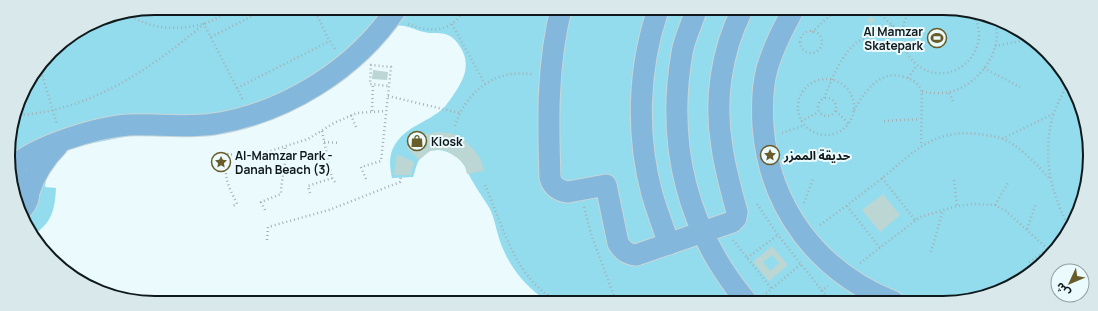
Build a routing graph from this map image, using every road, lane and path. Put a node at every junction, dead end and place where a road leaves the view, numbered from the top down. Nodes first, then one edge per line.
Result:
1 (221, 15) edge
2 (254, 15) edge
3 (317, 15) edge
4 (392, 15) edge
5 (393, 15) edge
6 (460, 15) edge
7 (560, 15) edge
8 (657, 15) edge
9 (694, 15) edge
10 (740, 15) edge
11 (790, 15) edge
12 (831, 15) edge
13 (881, 15) edge
14 (908, 15) edge
15 (133, 17) edge
16 (976, 19) edge
17 (204, 24) junction
18 (452, 24) junction
19 (892, 25) junction
20 (996, 26) edge
21 (812, 32) junction
22 (902, 34) junction
23 (211, 37) junction
24 (330, 41) junction
25 (1023, 41) edge
26 (995, 46) junction
27 (348, 62) junction
28 (917, 65) junction
29 (984, 68) junction
30 (42, 73) edge
31 (550, 74) junction
32 (908, 78) junction
33 (832, 80) junction
34 (373, 84) junction
35 (485, 84) junction
36 (388, 86) junction
37 (1020, 87) dead end
38 (1065, 87) edge
39 (237, 88) junction
40 (922, 92) junction
41 (949, 93) junction
42 (388, 96) junction
43 (824, 98) junction
44 (954, 103) dead end
45 (53, 110) junction
46 (854, 110) junction
47 (372, 111) junction
48 (386, 111) junction
49 (836, 111) junction
50 (819, 112) junction
51 (460, 113) junction
52 (1053, 114) junction
53 (21, 115) edge
54 (351, 115) junction
55 (251, 116) junction
56 (920, 119) junction
57 (801, 120) junction
58 (884, 121) dead end
59 (849, 124) junction
60 (455, 126) dead end
61 (356, 127) dead end
62 (322, 130) junction
63 (1002, 139) junction
64 (61, 142) junction
65 (324, 142) junction
66 (340, 143) dead end
67 (921, 146) junction
68 (285, 147) junction
69 (228, 153) junction
70 (219, 154) dead end
71 (15, 166) edge
72 (401, 175) dead end
73 (17, 176) edge
74 (332, 178) junction
75 (882, 178) junction
76 (1050, 179) junction
77 (366, 180) dead end
78 (954, 180) dead end
79 (1009, 181) dead end
80 (335, 182) dead end
81 (485, 185) dead end
82 (580, 190) junction
83 (29, 192) junction
84 (778, 192) junction
85 (310, 193) dead end
86 (1036, 204) dead end
87 (995, 205) junction
88 (847, 206) junction
89 (957, 206) junction
90 (25, 207) edge
91 (230, 207) dead end
92 (265, 210) dead end
93 (943, 210) junction
94 (915, 220) junction
95 (1066, 222) edge
96 (720, 225) junction
97 (1027, 229) junction
98 (778, 235) dead end
99 (267, 240) dead end
100 (669, 244) junction
101 (811, 244) junction
102 (880, 248) junction
103 (1048, 249) edge
104 (1046, 250) edge
105 (931, 252) dead end
106 (747, 258) junction
107 (1029, 262) dead end
108 (844, 274) junction
109 (772, 289) junction
110 (822, 291) dead end
111 (551, 296) edge
112 (614, 296) edge
113 (751, 296) edge
114 (759, 296) edge
115 (881, 296) edge

1 - 17 path
2 - 23 path
3 - 24 path
4 - 27 lane
5 - 18 path
6 - 18 path
7 - 31 lane
8 - 100 lane
9 - 96 lane
10 - 96 lane
11 - 84 lane
12 - 21 path
13 - 19 path
14 - 22 path
15 - 17 path
16 - 28 path
17 - 23 path
17 - 45 path
18 - 35 path
19 - 22 path
19 - 33 path
20 - 26 path
21 - 21 path
22 - 28 path
23 - 39 path
24 - 27 path
24 - 39 path
25 - 26 path
26 - 29 path
27 - 55 lane
28 - 32 path
29 - 37 path
29 - 41 path
30 - 45 path
31 - 35 path
31 - 82 lane
32 - 40 path
32 - 46 path
33 - 43 path
33 - 46 path
33 - 57 path
34 - 36 path
34 - 36 path
34 - 47 path
35 - 51 path
36 - 42 path
38 - 52 path
39 - 55 path
40 - 41 path
40 - 56 path
41 - 44 path
42 - 48 path
42 - 51 path
43 - 49 path
43 - 50 path
45 - 53 path
45 - 64 path
46 - 59 path
47 - 48 path
47 - 54 path
48 - 77 path
49 - 50 path
49 - 59 path
50 - 57 path
51 - 60 path
52 - 63 path
52 - 76 path
54 - 61 path
54 - 62 path
55 - 64 lane
56 - 58 path
56 - 67 path
57 - 59 path
62 - 65 path
62 - 68 path
63 - 67 path
63 - 76 path
64 - 71 lane
64 - 83 lane
65 - 66 path
65 - 74 path
67 - 75 path
68 - 69 path
68 - 92 path
69 - 70 path
69 - 91 path
72 - 99 path
73 - 83 lane
74 - 80 path
74 - 85 path
75 - 88 path
75 - 94 path
76 - 95 path
78 - 89 path
79 - 87 path
81 - 111 path
82 - 100 lane
82 - 112 path
83 - 90 lane
84 - 96 path
84 - 101 lane
86 - 97 path
87 - 89 path
87 - 97 path
88 - 101 path
88 - 102 path
89 - 93 path
93 - 94 path
93 - 105 path
94 - 102 path
96 - 100 lane
96 - 106 path
96 - 113 lane
97 - 103 path
98 - 106 path
101 - 108 lane
101 - 109 path
102 - 108 path
104 - 107 path
106 - 109 path
108 - 110 path
108 - 115 lane
109 - 114 path

